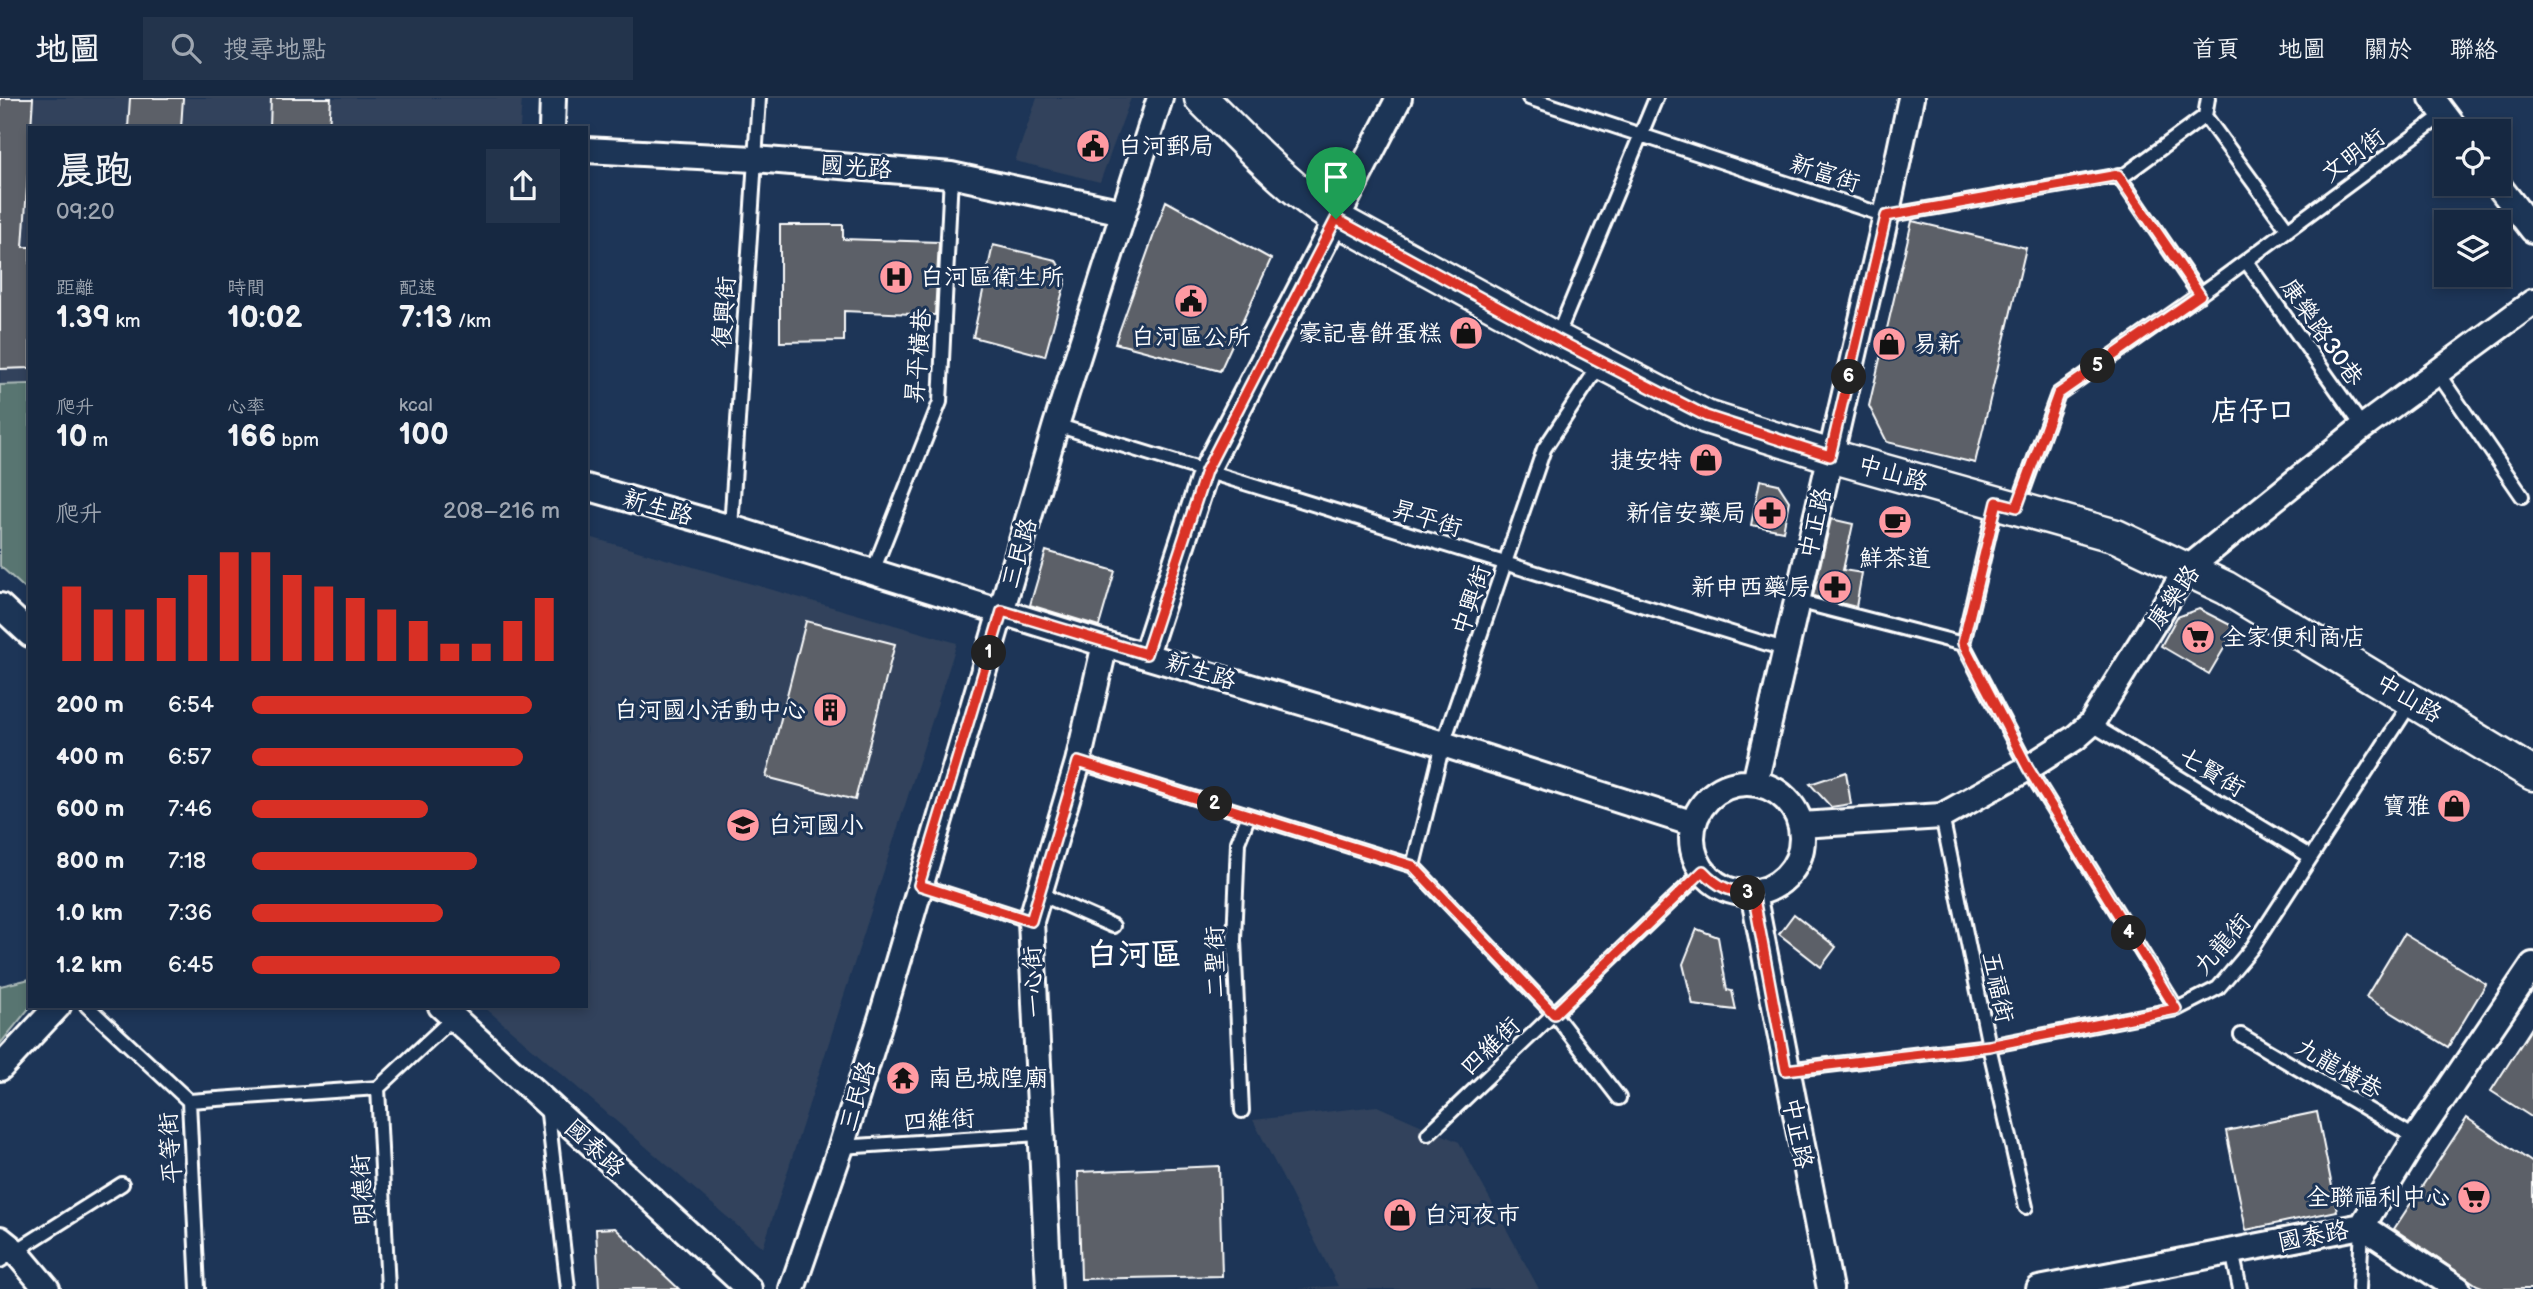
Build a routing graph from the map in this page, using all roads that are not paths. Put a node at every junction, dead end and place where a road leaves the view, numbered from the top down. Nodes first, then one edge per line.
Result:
1 (553, 98) edge
2 (759, 98) edge
3 (1160, 98) edge
4 (1201, 98) edge
5 (1399, 98) edge
6 (1529, 98) edge
7 (1656, 98) edge
8 (1911, 98) edge
9 (2208, 98) edge
10 (2444, 114) edge
11 (2205, 116) junction
12 (552, 126) edge
13 (1641, 135) junction
14 (588, 150) edge
15 (754, 159) junction
16 (951, 174) junction
17 (2118, 175) junction
18 (2506, 196) edge
19 (1123, 212) junction
20 (1886, 216) junction
21 (1336, 219) junction
22 (2288, 230) junction
23 (2533, 230) edge
24 (2246, 261) junction
25 (2200, 295) junction
26 (2533, 302) edge
27 (1556, 339) junction
28 (1602, 362) junction
29 (2437, 372) junction
30 (1056, 425) junction
31 (2362, 427) junction
32 (1830, 456) junction
33 (1206, 471) junction
34 (588, 488) edge
35 (2522, 496) dead end
36 (2007, 505) junction
37 (731, 528) junction
38 (1506, 565) junction
39 (2186, 569) junction
40 (873, 571) junction
41 (1797, 601) junction
42 (0, 606) edge
43 (1002, 611) junction
44 (28, 632) edge
45 (1105, 643) junction
46 (1963, 643) junction
47 (1787, 650) junction
48 (1146, 654) junction
49 (2412, 700) junction
50 (2091, 724) junction
51 (1443, 744) junction
52 (1078, 762) junction
53 (2028, 768) junction
54 (2533, 774) edge
55 (1755, 783) junction
56 (1250, 815) junction
57 (1942, 816) junction
58 (1694, 824) junction
59 (1801, 825) junction
60 (2311, 856) junction
61 (1413, 866) junction
62 (1703, 871) junction
63 (919, 885) junction
64 (1037, 893) junction
65 (1753, 893) junction
66 (1031, 921) junction
67 (1113, 926) dead end
68 (2533, 965) edge
69 (56, 1008) edge
70 (89, 1008) edge
71 (2176, 1009) junction
72 (448, 1012) edge
73 (1554, 1014) junction
74 (2241, 1035) dead end
75 (1989, 1046) junction
76 (0, 1068) edge
77 (1786, 1070) junction
78 (378, 1088) junction
79 (1619, 1098) dead end
80 (189, 1101) junction
81 (547, 1103) junction
82 (1242, 1111) dead end
83 (1040, 1134) junction
84 (1428, 1134) dead end
85 (2416, 1138) junction
86 (841, 1147) junction
87 (122, 1184) dead end
88 (2026, 1207) dead end
89 (2362, 1226) junction
90 (5, 1250) edge
91 (2232, 1251) junction
92 (47, 1289) edge
93 (198, 1289) edge
94 (388, 1289) edge
95 (568, 1289) edge
96 (749, 1289) edge
97 (792, 1289) edge
98 (1049, 1289) edge
99 (1830, 1289) edge
100 (2039, 1289) edge
101 (2240, 1289) edge
102 (2358, 1289) edge
103 (2458, 1289) edge

1 - 12 street
2 - 15 lane, 復興街
3 - 19 street, 三民路
4 - 21 street, 中山路
5 - 21 street
6 - 13 lane, 新富街
7 - 13 lane
8 - 20 street, 中正路
9 - 11 lane
10 - 22 lane, 文明街
11 - 17 lane, 新富街
11 - 22 lane
13 - 20 lane, 新富街
13 - 27 lane
14 - 15 street, 國光路
15 - 16 street, 國光路
15 - 37 lane, 復興街
16 - 19 street, 國光路
16 - 40 lane, 昇平橫巷
17 - 20 lane, 新富街
17 - 25 lane
18 - 23 street
19 - 30 street, 三民路
20 - 32 street, 中正路
21 - 27 street, 中山路
21 - 33 street
22 - 24 lane, 文明街
24 - 25 lane, 文明街
24 - 31 lane, 康樂路30巷
25 - 36 lane, 文明街
26 - 29 street, 康樂路
27 - 28 street, 中山路
28 - 32 street, 中山路
28 - 38 lane, 中興街
29 - 31 street, 康樂路
29 - 35 lane
30 - 33 lane, 昇平街
30 - 43 street, 三民路
31 - 39 street, 康樂路
32 - 36 street, 中山路
32 - 41 street, 中正路
33 - 38 lane, 昇平街
33 - 48 street
34 - 37 street, 新生路
36 - 39 street, 中山路
36 - 46 lane, 文明街
37 - 40 street, 新生路
38 - 47 lane, 昇平街
38 - 51 lane, 中興街
39 - 49 street, 中山路
39 - 50 street, 康樂路
40 - 43 street, 新生路
41 - 46 lane
41 - 47 street, 中正路
42 - 44 street
43 - 45 street, 新生路
43 - 63 street, 三民路
45 - 48 street, 新生路
45 - 52 street, 一心街
46 - 53 lane
47 - 55 street, 中正路
48 - 51 street, 新生路
49 - 54 street, 中山路
49 - 60 lane, 九龍街
50 - 53 street, 康樂路
50 - 60 lane, 七賢街
51 - 58 street, 新生路
51 - 61 lane, 中興街
52 - 56 lane
52 - 64 street, 一心街
53 - 57 street, 康樂路
53 - 71 lane
55 - 58 street
55 - 59 street
56 - 61 lane
56 - 82 lane, 二聖街
57 - 59 street, 康樂路
57 - 75 lane, 五福街
58 - 62 street
59 - 65 street
60 - 71 lane, 九龍街
61 - 73 lane
62 - 65 street
62 - 73 lane, 四維街
63 - 66 lane
63 - 86 street, 三民路
64 - 66 street, 一心街
64 - 67 lane
65 - 77 street, 中正路
66 - 83 street, 一心街
68 - 85 street, 國泰路
69 - 76 street
70 - 80 lane, 平等街
71 - 75 lane, 九龍街
72 - 78 lane
72 - 81 street, 國泰路
73 - 79 lane
73 - 84 lane, 四維街
74 - 85 lane, 九龍橫巷
75 - 77 lane, 九龍街
75 - 88 lane, 五福街
77 - 99 street, 中正路
78 - 80 lane
78 - 94 lane, 明德街
80 - 93 lane, 平等街
81 - 95 lane
81 - 96 street, 國泰路
83 - 86 lane, 四維街
83 - 98 street, 一心街
85 - 89 street, 國泰路
86 - 97 street, 三民路
87 - 90 lane
89 - 91 street, 國泰路
89 - 102 lane
89 - 103 street
90 - 92 street
91 - 100 street, 國泰路
91 - 101 lane

